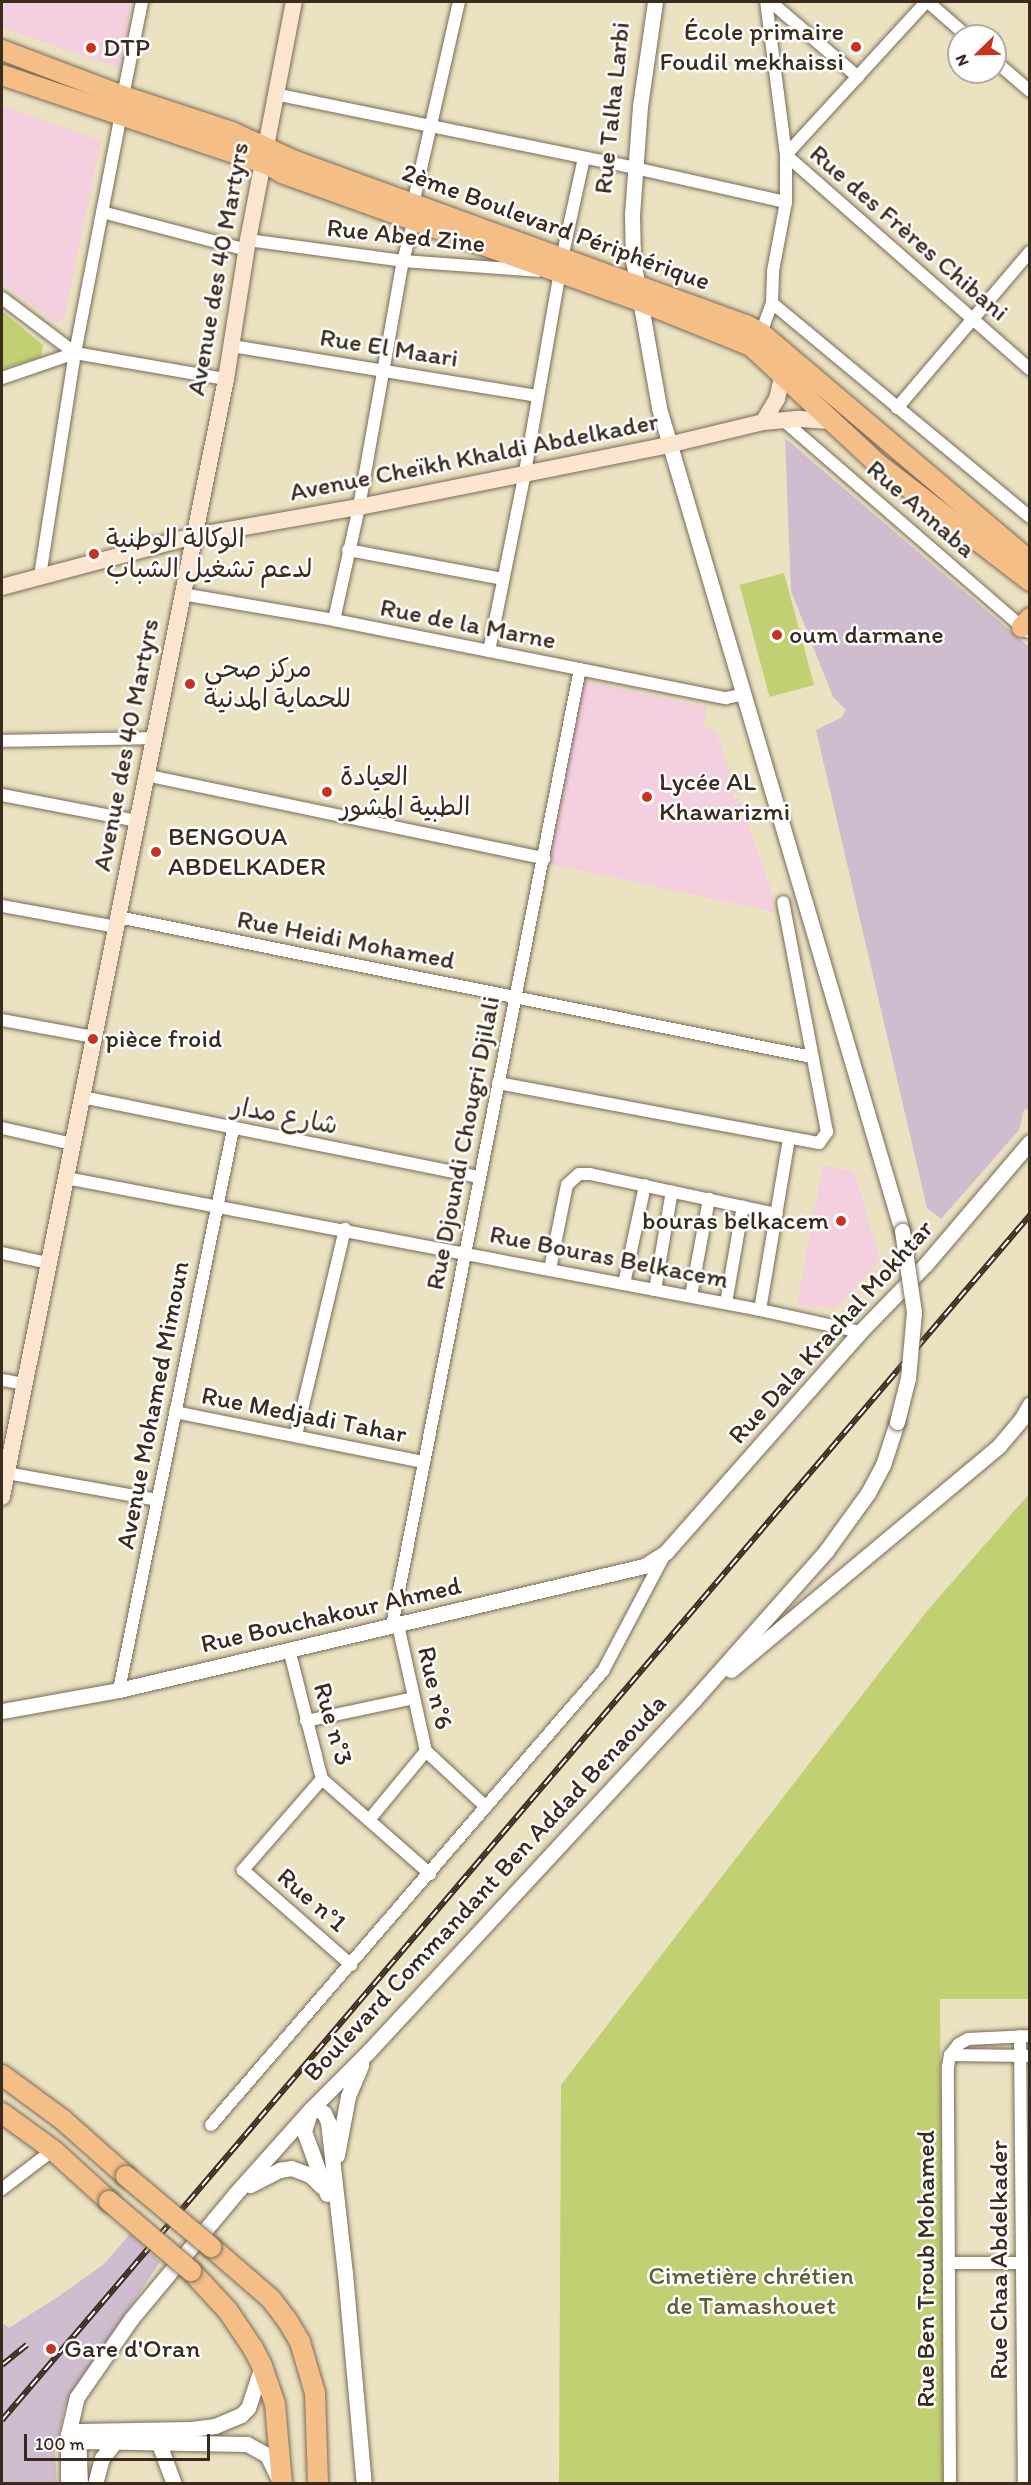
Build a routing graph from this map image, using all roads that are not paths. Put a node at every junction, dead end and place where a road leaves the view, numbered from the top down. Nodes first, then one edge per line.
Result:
1 (142, 2) edge
2 (294, 2) edge
3 (459, 2) edge
4 (648, 2) edge
5 (655, 2) edge
6 (766, 2) edge
7 (771, 2) edge
8 (927, 2) edge
9 (953, 24) edge
10 (2, 50) edge
11 (1007, 72) edge
12 (2, 75) edge
13 (858, 77) junction
14 (1029, 91) edge
15 (275, 94) junction
16 (122, 105) junction
17 (431, 128) junction
18 (264, 154) junction
19 (786, 155) junction
20 (584, 158) junction
21 (630, 168) junction
22 (786, 202) junction
23 (102, 212) junction
24 (414, 212) junction
25 (247, 245) junction
26 (1029, 252) edge
27 (403, 261) junction
28 (561, 265) junction
29 (634, 292) junction
30 (2, 298) edge
31 (772, 303) junction
32 (972, 320) junction
33 (761, 333) junction
34 (232, 346) junction
35 (75, 353) junction
36 (382, 368) junction
37 (1029, 369) edge
38 (783, 373) junction
39 (2, 378) edge
40 (226, 379) junction
41 (538, 396) junction
42 (897, 408) junction
43 (783, 420) junction
44 (830, 421) junction
45 (763, 422) junction
46 (668, 445) junction
47 (525, 472) junction
48 (358, 507) junction
49 (1029, 517) edge
50 (194, 536) junction
51 (348, 550) junction
52 (1029, 561) edge
53 (40, 576) junction
54 (503, 579) junction
55 (1029, 581) edge
56 (2, 584) edge
57 (182, 594) junction
58 (334, 620) junction
59 (1027, 626) edge
60 (489, 651) junction
61 (580, 669) junction
62 (745, 694) junction
63 (152, 738) junction
64 (2, 741) edge
65 (145, 775) junction
66 (2, 795) edge
67 (137, 821) junction
68 (544, 858) junction
69 (783, 902) dead end
70 (2, 906) edge
71 (117, 922) junction
72 (514, 997) junction
73 (2, 1020) edge
74 (93, 1037) junction
75 (812, 1057) junction
76 (498, 1083) junction
77 (82, 1097) junction
78 (2, 1128) edge
79 (232, 1129) junction
80 (789, 1138) junction
81 (1029, 1142) edge
82 (73, 1143) junction
83 (479, 1177) junction
84 (66, 1178) junction
85 (645, 1185) junction
86 (672, 1191) junction
87 (709, 1199) junction
88 (216, 1205) junction
89 (743, 1206) junction
90 (777, 1214) junction
91 (345, 1229) junction
92 (465, 1252) junction
93 (2, 1253) edge
94 (48, 1263) junction
95 (550, 1269) junction
96 (624, 1284) junction
97 (655, 1290) junction
98 (691, 1296) junction
99 (726, 1303) junction
100 (760, 1310) junction
101 (860, 1332) junction
102 (2, 1380) edge
103 (24, 1384) junction
104 (1029, 1404) edge
105 (175, 1412) junction
106 (296, 1435) junction
107 (424, 1462) junction
108 (6, 1473) junction
109 (2, 1494) edge
110 (157, 1500) junction
111 (666, 1552) junction
112 (395, 1626) junction
113 (289, 1649) junction
114 (119, 1690) junction
115 (414, 1698) junction
116 (693, 1701) junction
117 (2, 1711) edge
118 (306, 1721) junction
119 (426, 1751) junction
120 (322, 1779) junction
121 (486, 1807) junction
122 (369, 1820) junction
123 (430, 1874) junction
124 (351, 1965) junction
125 (1025, 2036) edge
126 (369, 2051) junction
127 (950, 2055) junction
128 (1025, 2056) edge
129 (2, 2074) edge
130 (311, 2109) junction
131 (2, 2113) edge
132 (211, 2125) dead end
133 (53, 2150) junction
134 (2, 2189) edge
135 (235, 2194) junction
136 (327, 2194) junction
137 (336, 2215) junction
138 (949, 2263) junction
139 (1025, 2263) edge
140 (262, 2366) junction
141 (75, 2436) junction
142 (155, 2436) junction
143 (115, 2442) junction
144 (139, 2442) junction
145 (166, 2468) junction
146 (68, 2484) edge
147 (80, 2484) edge
148 (95, 2484) edge
149 (174, 2484) edge
150 (281, 2484) edge
151 (318, 2484) edge
152 (364, 2484) edge
153 (950, 2484) edge
154 (1024, 2484) edge

1 - 16 street
2 - 15 main road, Avenue des 40 Martyrs
3 - 17 street
4 - 21 street, Rue Talha Larbi
5 - 21 street
6 - 19 street
7 - 13 street
8 - 9 street
8 - 13 street
10 - 16 main road, 2ème Boulevard Périphérique
11 - 14 street
12 - 16 main road, 2ème Boulevard Périphérique
13 - 19 street
15 - 17 street
15 - 18 main road, Avenue des 40 Martyrs
16 - 18 main road, 2ème Boulevard Périphérique
16 - 23 street
17 - 20 street
17 - 24 street
18 - 24 main road, 2ème Boulevard Périphérique
18 - 25 main road, Avenue des 40 Martyrs
19 - 22 street
19 - 32 street, Rue des Frères Chibani
20 - 21 street
20 - 28 street
21 - 22 street
21 - 29 street
22 - 31 street
23 - 25 street, Rue Abed Zine
23 - 35 street
24 - 27 street
24 - 28 main road, 2ème Boulevard Périphérique
25 - 27 street, Rue Abed Zine
25 - 34 main road, Avenue des 40 Martyrs
26 - 32 street
27 - 28 street, Rue Abed Zine
27 - 36 street
28 - 29 main road, 2ème Boulevard Périphérique
28 - 41 street
29 - 33 main road, 2ème Boulevard Périphérique
29 - 38 main road, 2ème Boulevard Périphérique
29 - 46 street
30 - 35 street
31 - 33 street
31 - 42 street
32 - 37 street, Rue des Frères Chibani
32 - 42 street
33 - 52 main road, 2ème Boulevard Périphérique
34 - 36 street, Rue El Maari
34 - 40 main road, Avenue des 40 Martyrs
35 - 39 street
35 - 40 street
35 - 53 street
36 - 41 street, Rue El Maari
36 - 48 street
38 - 44 main road, 2ème Boulevard Périphérique
38 - 45 main road
40 - 50 main road, Avenue des 40 Martyrs
41 - 47 street
42 - 49 street
43 - 44 main road, Avenue Cheïkh Khaldi Abdelkader
43 - 45 main road, Avenue Cheïkh Khaldi Abdelkader
43 - 59 street, Rue Annaba
44 - 55 main road, 2ème Boulevard Périphérique
45 - 46 main road, Avenue Cheïkh Khaldi Abdelkader
46 - 47 main road, Avenue Cheïkh Khaldi Abdelkader
46 - 62 street
47 - 48 main road, Avenue Cheïkh Khaldi Abdelkader
47 - 54 street
48 - 50 main road, Avenue Cheïkh Khaldi Abdelkader
48 - 51 street
50 - 53 main road, Avenue Cheïkh Khaldi Abdelkader
50 - 57 main road, Avenue des 40 Martyrs
51 - 54 street
51 - 58 street
53 - 56 main road, Avenue Cheïkh Khaldi Abdelkader
54 - 60 street
57 - 58 street, Rue de la Marne
57 - 63 main road, Avenue des 40 Martyrs
58 - 60 street, Rue de la Marne
60 - 61 street, Rue de la Marne
61 - 62 street, Rue de la Marne
61 - 68 street, Rue Djoundi Chougri Djilali
62 - 116 street, Boulevard Commandant Ben Addad Benaouda, bridge
63 - 64 street
63 - 65 main road, Avenue des 40 Martyrs
65 - 67 main road, Avenue des 40 Martyrs
65 - 68 street
66 - 67 street
67 - 71 main road, Avenue des 40 Martyrs
68 - 72 street, Rue Djoundi Chougri Djilali
69 - 75 street
70 - 71 street, Rue Heidi Mohamed
71 - 72 street, Rue Heidi Mohamed
71 - 74 main road, Avenue des 40 Martyrs
72 - 75 street, Rue Heidi Mohamed
72 - 76 street, Rue Djoundi Chougri Djilali
73 - 74 street
74 - 77 main road, Avenue des 40 Martyrs
75 - 80 street
76 - 80 street
76 - 83 street, Rue Djoundi Chougri Djilali
77 - 79 street, شارع مدار
77 - 82 main road, Avenue des 40 Martyrs
78 - 82 street
79 - 83 street, شارع مدار
79 - 88 street, Avenue Mohamed Mimoun
80 - 90 street
81 - 101 street, Rue Dala Krachal Mokhtar
82 - 84 main road, Avenue des 40 Martyrs
83 - 92 street, Rue Djoundi Chougri Djilali
84 - 88 street, Rue Bouras Belkacem
84 - 94 main road, Avenue des 40 Martyrs
85 - 86 street
85 - 95 street
85 - 96 street
86 - 87 street
86 - 97 street
87 - 89 street
87 - 98 street
88 - 91 street, Rue Bouras Belkacem
88 - 105 street, Avenue Mohamed Mimoun
89 - 90 street
89 - 99 street
90 - 100 street
91 - 92 street, Rue Bouras Belkacem
91 - 106 street
92 - 95 street, Rue Bouras Belkacem
92 - 107 street, Rue Djoundi Chougri Djilali
93 - 94 street
94 - 103 main road, Avenue des 40 Martyrs
95 - 96 street, Rue Bouras Belkacem
96 - 97 street, Rue Bouras Belkacem
97 - 98 street, Rue Bouras Belkacem
98 - 99 street, Rue Bouras Belkacem
99 - 100 street, Rue Bouras Belkacem
100 - 101 street, Rue Bouras Belkacem
101 - 111 street, Rue Dala Krachal Mokhtar
102 - 103 street
103 - 108 main road, Avenue des 40 Martyrs
104 - 116 street
105 - 106 street, Rue Medjadi Tahar
105 - 110 street, Avenue Mohamed Mimoun
106 - 107 street, Rue Medjadi Tahar
107 - 112 street, Rue Djoundi Chougri Djilali
108 - 109 main road, Avenue des 40 Martyrs
108 - 110 street
110 - 114 street, Avenue Mohamed Mimoun
111 - 112 street, Rue Bouchakour Ahmed
111 - 121 street
112 - 113 street, Rue Bouchakour Ahmed
112 - 115 street, Rue n°6
113 - 114 street, Rue Bouchakour Ahmed
113 - 118 street, Rue n°3
114 - 117 street, Rue Bouchakour Ahmed
115 - 118 street
115 - 119 street, Rue n°6
116 - 126 street, Boulevard Commandant Ben Addad Benaouda
118 - 120 street, Rue n°3
119 - 121 street, Rue n°6
119 - 122 street
120 - 122 street, Rue n°3
120 - 124 street, Rue n°1
121 - 123 street
122 - 123 street, Rue n°3
123 - 124 street
124 - 132 street
125 - 127 street
125 - 128 street, Rue Chaa Abdelkader
126 - 130 street, Boulevard Commandant Ben Addad Benaouda
126 - 137 street
127 - 128 street
127 - 138 street, Rue Ben Troub Mohamed
128 - 139 street, Rue Chaa Abdelkader
129 - 151 main road, bridge
130 - 135 street, Boulevard Commandant Ben Addad Benaouda
130 - 136 street
130 - 137 street
131 - 133 main road
133 - 134 street
133 - 140 main road, bridge
135 - 136 street
135 - 141 street, Boulevard Commandant Ben Addad Benaouda
136 - 137 street
137 - 152 street
138 - 139 street
138 - 153 street, Rue Ben Troub Mohamed
139 - 154 street, Rue Chaa Abdelkader
140 - 142 street
140 - 150 main road
141 - 142 street
141 - 143 street
141 - 146 street, Boulevard Commandant Ben Addad Benaouda
141 - 147 street, Boulevard Commandant Ben Addad Benaouda
142 - 144 street
142 - 145 street
142 - 150 street
143 - 144 street
143 - 148 street
144 - 145 street
145 - 149 street

